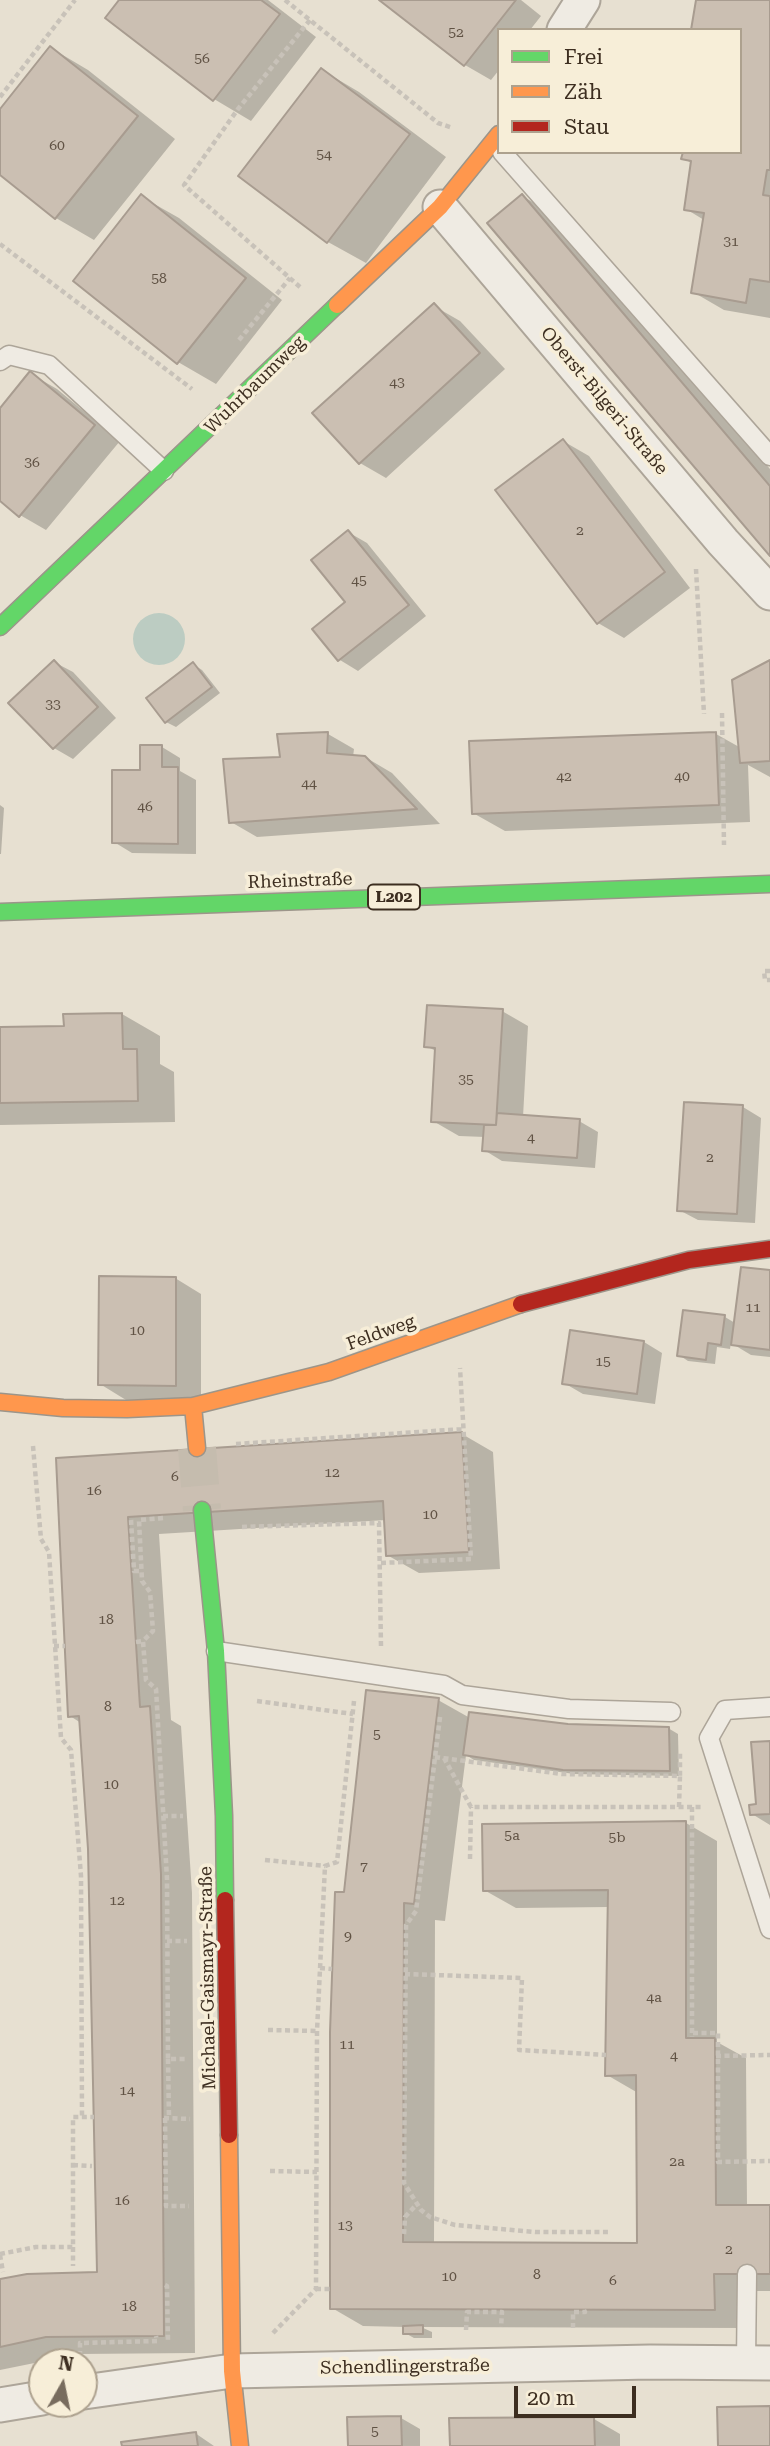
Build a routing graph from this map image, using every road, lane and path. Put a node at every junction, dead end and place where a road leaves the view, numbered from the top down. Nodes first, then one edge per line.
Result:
1 (75, 0) edge
2 (285, 0) edge
3 (583, 0) edge
4 (310, 20) junction
5 (565, 28) edge
6 (0, 97) edge
7 (497, 144) edge
8 (497, 145) edge
9 (507, 154) edge
10 (440, 207) junction
11 (0, 244) edge
12 (290, 278) junction
13 (330, 313) junction
14 (230, 350) dead end
15 (0, 361) edge
16 (196, 391) dead end
17 (770, 456) edge
18 (164, 471) junction
19 (723, 542) junction
20 (770, 593) edge
21 (8, 609) edge
22 (0, 627) edge
23 (722, 713) dead end
24 (704, 714) dead end
25 (724, 849) dead end
26 (770, 884) edge
27 (0, 912) edge
28 (770, 971) edge
29 (770, 980) edge
30 (770, 1249) edge
31 (457, 1325) junction
32 (0, 1402) edge
33 (30, 1405) junction
34 (193, 1406) junction
35 (464, 1429) junction
36 (197, 1447) joint
37 (203, 1518) junction
38 (138, 1520) junction
39 (380, 1563) junction
40 (141, 1571) junction
41 (143, 1641) junction
42 (136, 1642) dead end
43 (54, 1646) junction
44 (65, 1646) dead end
45 (216, 1651) junction
46 (357, 1672) junction
47 (381, 1676) junction
48 (444, 1685) junction
49 (218, 1695) junction
50 (770, 1707) edge
51 (671, 1712) joint
52 (353, 1714) junction
53 (435, 1757) junction
54 (444, 1758) junction
55 (680, 1776) junction
56 (471, 1807) junction
57 (679, 1807) junction
58 (692, 1807) junction
59 (730, 1807) junction
60 (226, 1856) junction
61 (470, 1859) dead end
62 (325, 1866) junction
63 (770, 1929) edge
64 (320, 1968) junction
65 (332, 1969) dead end
66 (405, 1974) junction
67 (229, 2030) junction
68 (317, 2031) junction
69 (606, 2055) dead end
70 (770, 2055) edge
71 (716, 2056) junction
72 (229, 2058) junction
73 (168, 2059) junction
74 (82, 2117) junction
75 (94, 2117) dead end
76 (770, 2161) edge
77 (73, 2165) junction
78 (92, 2166) dead end
79 (230, 2171) junction
80 (317, 2172) junction
81 (417, 2204) junction
82 (231, 2206) junction
83 (609, 2232) dead end
84 (404, 2234) dead end
85 (73, 2246) junction
86 (0, 2254) edge
87 (73, 2266) dead end
88 (3, 2272) dead end
89 (747, 2274) dead end
90 (164, 2285) dead end
91 (316, 2289) junction
92 (330, 2289) dead end
93 (156, 2336) dead end
94 (80, 2348) edge
95 (758, 2363) edge
96 (232, 2371) junction
97 (168, 2379) junction
98 (98, 2390) edge
99 (28, 2400) edge
100 (0, 2405) edge
101 (240, 2446) edge

1 - 6 path
2 - 4 path
3 - 5 street
4 - 7 path
4 - 12 path
8 - 10 street, Wuhrbaumweg
9 - 17 lane
10 - 13 street, Wuhrbaumweg
10 - 19 street, Oberst-Bilgeri-Straße
11 - 16 path
12 - 13 path
12 - 14 path
13 - 18 street, Wuhrbaumweg
15 - 18 lane
18 - 21 street, Wuhrbaumweg
19 - 20 street, Oberst-Bilgeri-Straße
19 - 24 path
21 - 22 street, Wuhrbaumweg
23 - 25 path
26 - 27 street, Rheinstraße / L202
28 - 29 path
30 - 31 street, Feldweg
31 - 34 street, Feldweg
31 - 35 path
32 - 33 street, Feldweg
33 - 34 street, Feldweg
33 - 43 path
34 - 36 street
35 - 36 path
35 - 39 path
37 - 38 path
37 - 39 path
37 - 45 street, Michael-Gaismayr-Straße
38 - 40 path
38 - 40 path
39 - 47 path
40 - 41 path
41 - 42 path
41 - 73 path
43 - 44 path
43 - 74 path
45 - 46 lane
45 - 49 street, Michael-Gaismayr-Straße
46 - 47 lane
46 - 52 path
47 - 48 lane
48 - 51 lane
48 - 53 path
49 - 52 path
49 - 60 street, Michael-Gaismayr-Straße
50 - 59 lane
51 - 55 path
52 - 62 path
53 - 54 path
53 - 66 path
54 - 55 path
54 - 56 path
55 - 57 path
56 - 57 path
56 - 61 path
57 - 58 path
58 - 59 path
58 - 71 path
59 - 63 lane
60 - 62 path
60 - 67 street, Michael-Gaismayr-Straße
62 - 64 path
64 - 65 path
64 - 68 path
66 - 69 path
66 - 81 path
67 - 68 path
67 - 72 street, Michael-Gaismayr-Straße
68 - 80 path
70 - 71 path
71 - 76 path
72 - 73 path
72 - 79 street, Michael-Gaismayr-Straße
73 - 82 path
74 - 75 path
74 - 77 path
77 - 78 path
77 - 85 path
79 - 80 path
79 - 82 street, Michael-Gaismayr-Straße
80 - 91 path
81 - 83 path
81 - 84 path
82 - 96 street, Michael-Gaismayr-Straße
85 - 86 path
85 - 87 path
86 - 88 path
89 - 95 lane
90 - 97 path
91 - 92 path
91 - 96 path
93 - 94 path
95 - 96 street, Schendlingerstraße
96 - 97 street, Schendlingerstraße
96 - 101 street, Michael-Gaismayr-Straße
97 - 98 street, Schendlingerstraße
99 - 100 street

